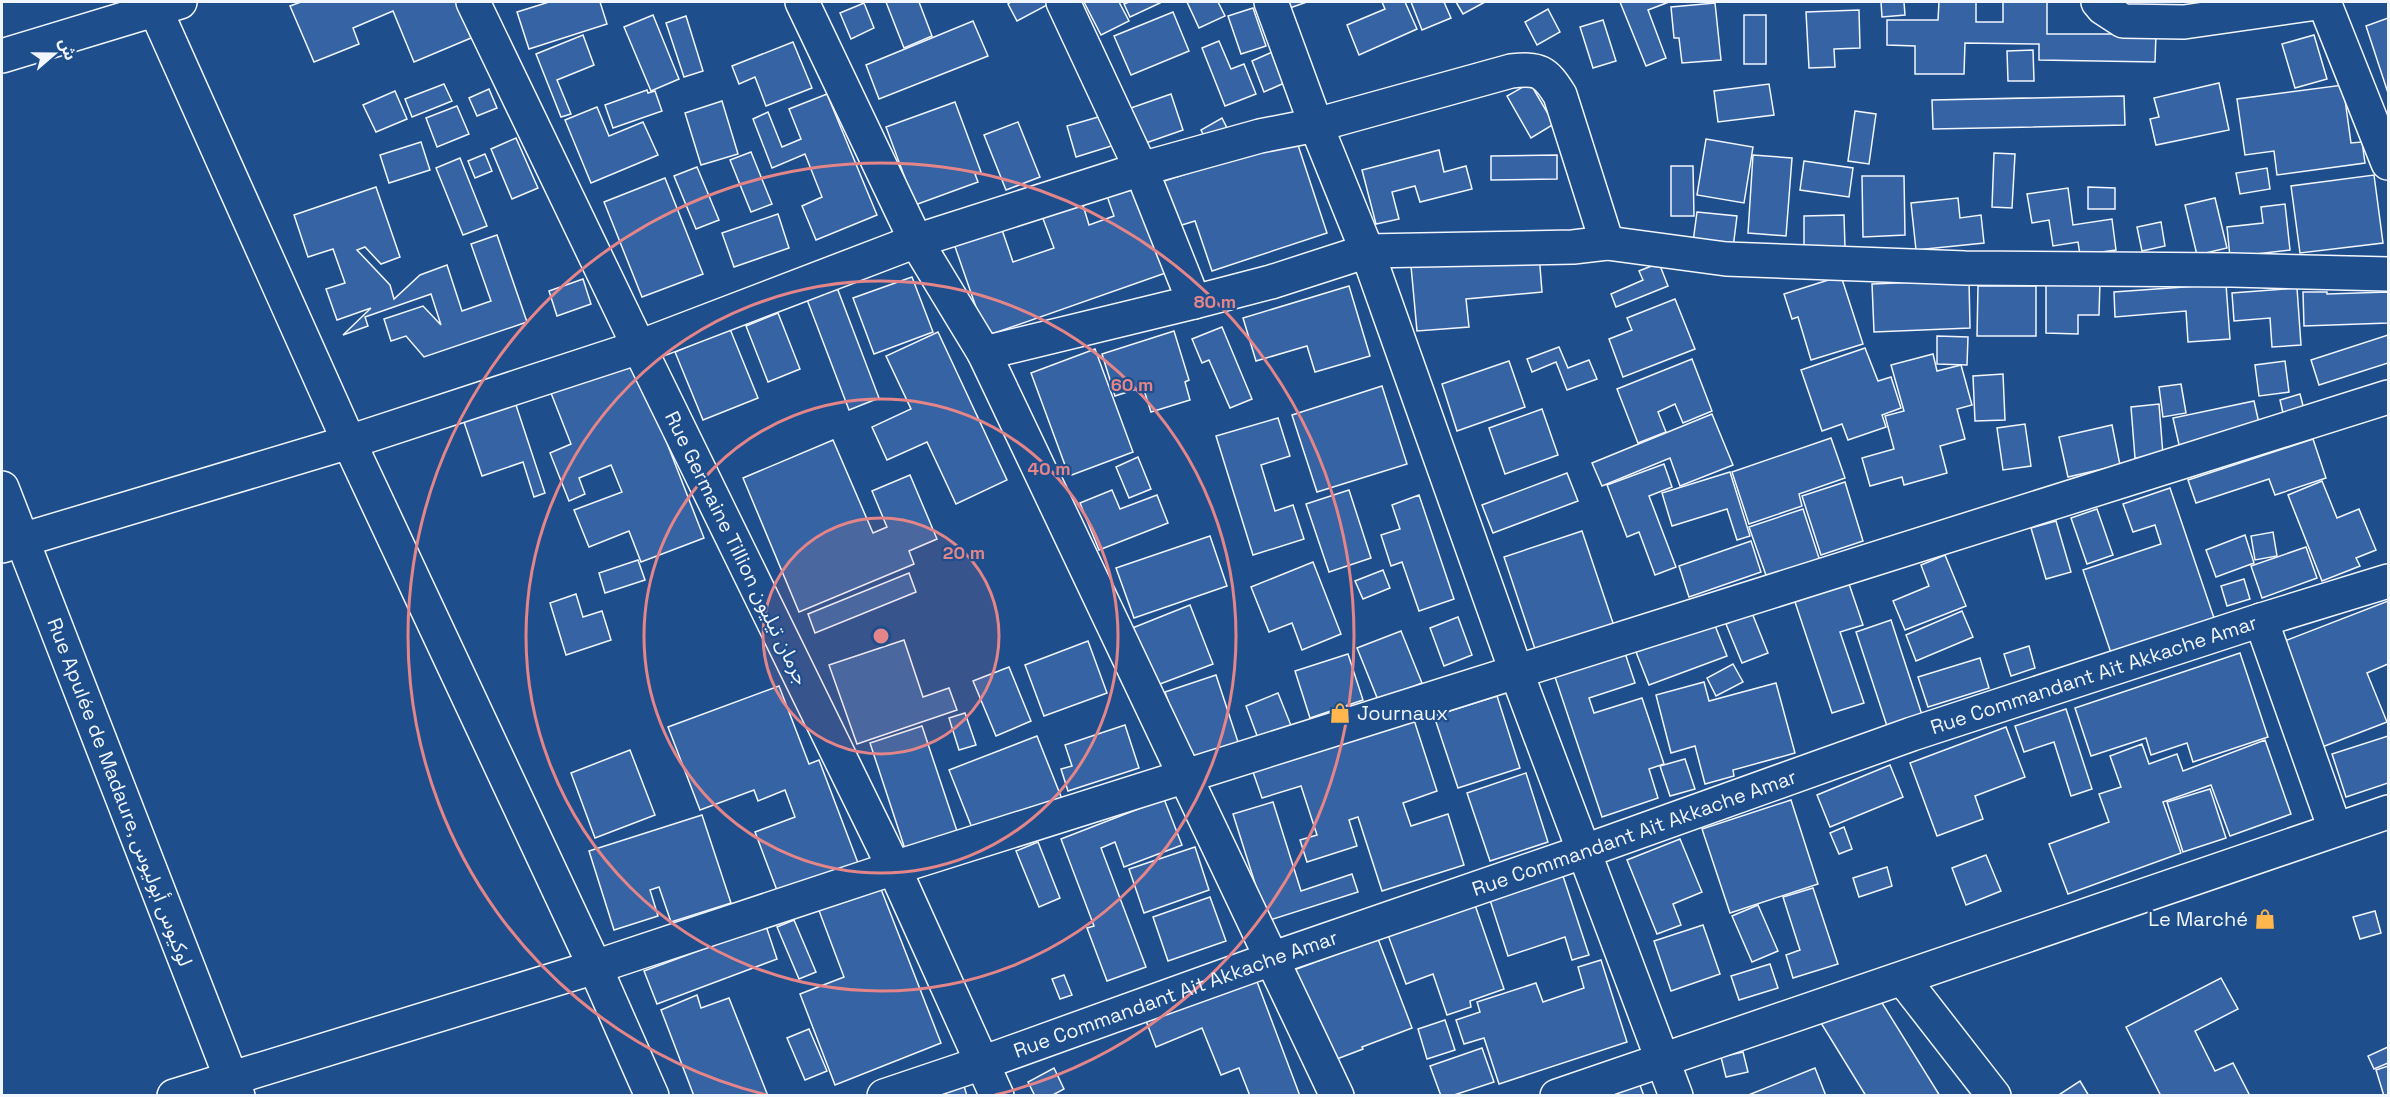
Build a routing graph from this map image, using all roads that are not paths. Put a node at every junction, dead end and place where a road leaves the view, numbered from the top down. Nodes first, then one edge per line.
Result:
1 (473, 2) edge
2 (802, 2) edge
3 (1064, 2) edge
4 (1272, 2) edge
5 (2098, 2) edge
6 (2325, 2) edge
7 (162, 4) edge
8 (2, 56) edge
9 (1316, 125) junction
10 (2388, 163) edge
11 (1141, 169) junction
12 (916, 241) junction
13 (1607, 243) junction
14 (1367, 251) junction
15 (2388, 274) edge
16 (1194, 302) junction
17 (639, 347) junction
18 (984, 353) junction
19 (2388, 397) edge
20 (349, 442) junction
21 (2, 488) edge
22 (12, 544) edge
23 (2388, 581) edge
24 (2261, 620) junction
25 (1516, 671) junction
26 (1185, 777) junction
27 (2388, 812) edge
28 (2335, 829) junction
29 (1585, 851) junction
30 (894, 868) junction
31 (1271, 959) junction
32 (595, 967) junction
33 (1903, 979) junction
34 (1662, 1058) junction
35 (982, 1063) junction
36 (234, 1086) edge
37 (174, 1095) edge
38 (652, 1095) edge
39 (884, 1095) edge
40 (997, 1095) edge
41 (1337, 1095) edge
42 (1557, 1095) edge
43 (1676, 1095) edge
44 (1994, 1095) edge

1 - 17 street, Rue Germaine Tillion جرمان تيليون
2 - 12 street
3 - 11 street
4 - 9 street
5 - 6 street
6 - 10 street
7 - 8 street
7 - 20 street
9 - 11 street
9 - 13 street
9 - 14 street
11 - 12 street
11 - 16 street
12 - 17 street
12 - 18 street
13 - 14 street
13 - 15 street
14 - 16 street
14 - 25 street
16 - 18 street
17 - 20 street
17 - 30 street, Rue Germaine Tillion جرمان تيليون
18 - 26 street
19 - 25 street
20 - 22 street
20 - 32 street
21 - 22 street, Rue Apulée de Madaure, لوكيوس أبوليوس
22 - 36 street, Rue Apulée de Madaure, لوكيوس أبوليوس
23 - 24 street, Rue Commandant Ait Akkache Amar
24 - 28 street
24 - 29 street, Rue Commandant Ait Akkache Amar
25 - 26 street
25 - 29 street
26 - 30 street
26 - 31 street
27 - 28 street
28 - 33 street
29 - 31 street, Rue Commandant Ait Akkache Amar
29 - 34 street
30 - 32 street
30 - 35 street, Rue Germaine Tillion جرمان تيليون
31 - 35 street, Rue Commandant Ait Akkache Amar
31 - 41 street
32 - 36 street
32 - 38 street
33 - 34 street
33 - 44 street
34 - 42 street
34 - 43 street
35 - 39 street, Rue Commandant Ait Akkache Amar
35 - 40 street, Rue Germaine Tillion جرمان تيليون
36 - 37 street

